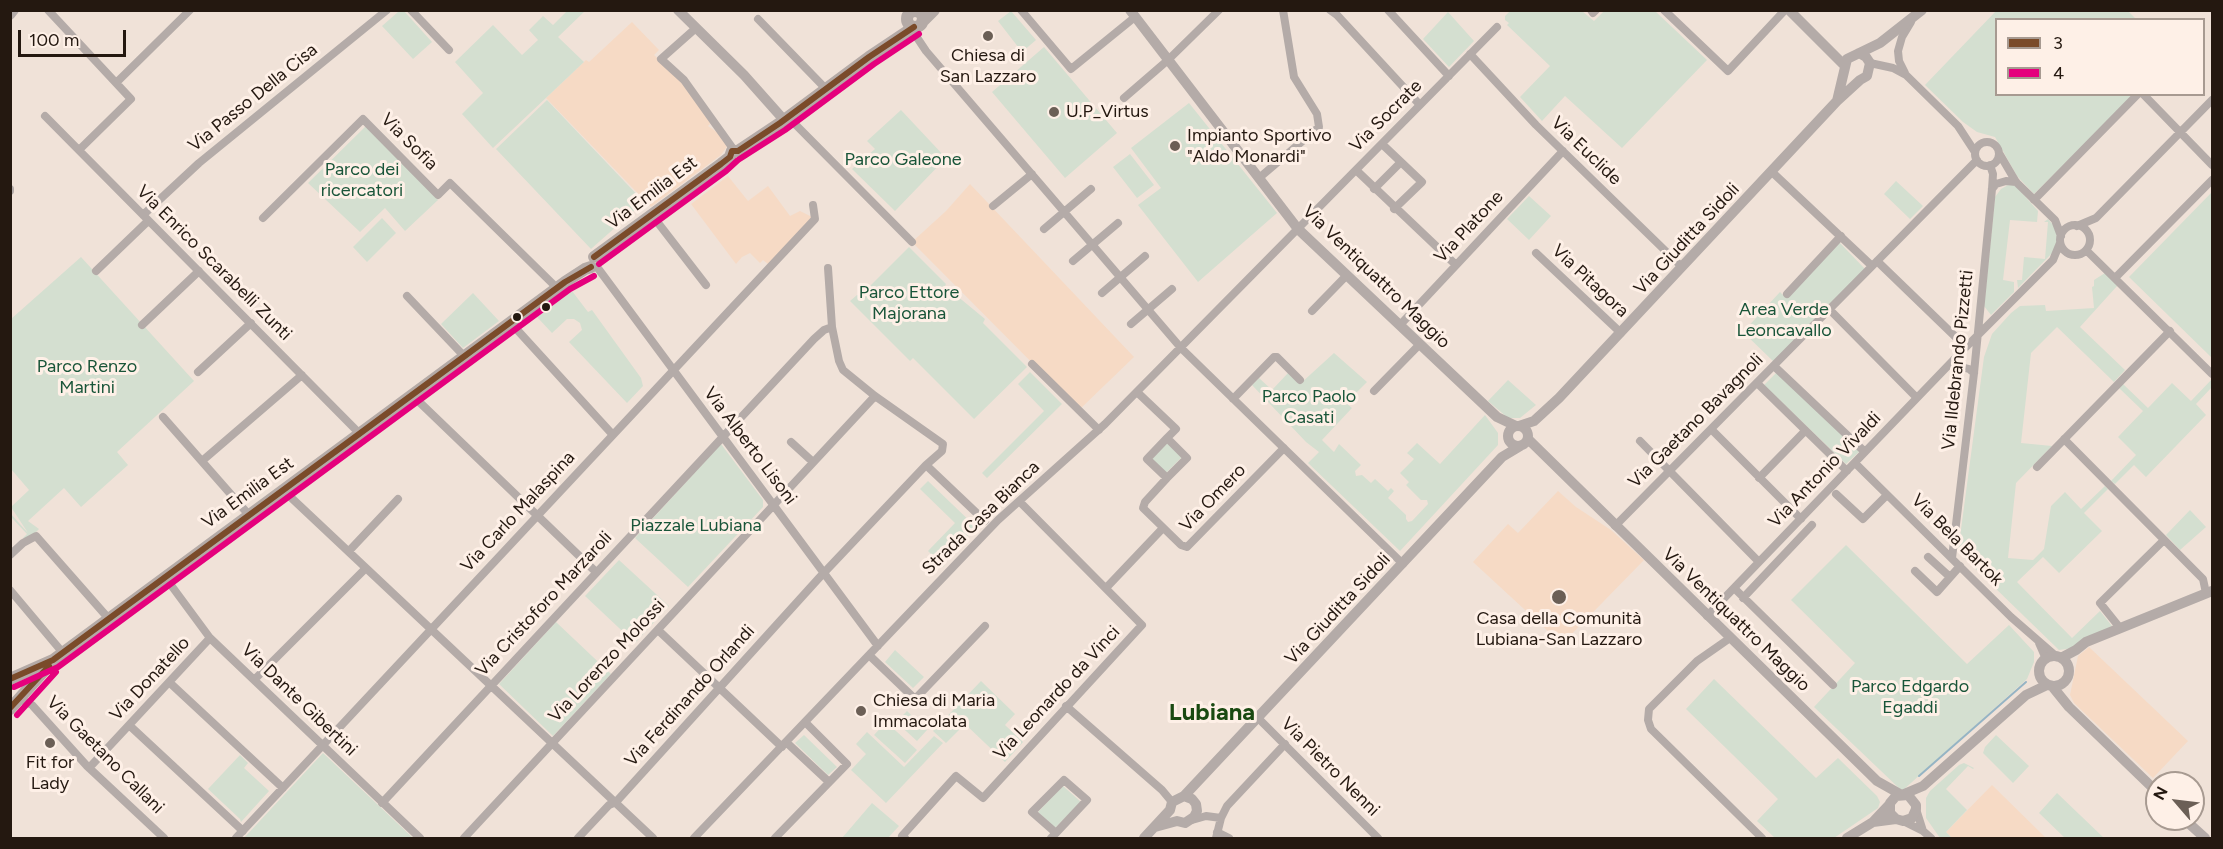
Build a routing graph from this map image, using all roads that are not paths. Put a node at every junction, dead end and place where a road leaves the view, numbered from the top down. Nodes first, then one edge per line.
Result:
1 (14, 10) edge
2 (48, 10) edge
3 (190, 10) edge
4 (387, 10) edge
5 (411, 10) edge
6 (678, 10) edge
7 (934, 10) edge
8 (1021, 10) edge
9 (1219, 10) edge
10 (1283, 10) edge
11 (1330, 10) edge
12 (1388, 10) edge
13 (1591, 10) edge
14 (1596, 10) edge
15 (1664, 10) edge
16 (1787, 10) edge
17 (1921, 11) edge
18 (1132, 14) edge
19 (10, 15) edge
20 (915, 16) edge
21 (759, 19) dead end
22 (1497, 27) dead end
23 (696, 28) junction
24 (1880, 43) junction
25 (1824, 46) junction
26 (449, 50) dead end
27 (1470, 54) junction
28 (1856, 54) junction
29 (1168, 60) junction
30 (1870, 62) junction
31 (1885, 67) junction
32 (1844, 68) junction
33 (1449, 76) junction
34 (1907, 76) junction
35 (1863, 78) junction
36 (117, 82) junction
37 (826, 89) junction
38 (2139, 96) edge
39 (2143, 96) edge
40 (1124, 98) dead end
41 (2212, 100) edge
42 (1837, 101) junction
43 (1420, 105) junction
44 (45, 116) dead end
45 (784, 120) junction
46 (1958, 126) junction
47 (2180, 132) junction
48 (1983, 143) junction
49 (1382, 144) junction
50 (79, 150) junction
51 (1563, 152) junction
52 (1999, 153) junction
53 (736, 155) junction
54 (1976, 156) junction
55 (1401, 162) junction
56 (1990, 165) junction
57 (2212, 165) edge
58 (1356, 170) junction
59 (1772, 172) junction
60 (1032, 174) junction
61 (1259, 178) junction
62 (2212, 180) edge
63 (2016, 182) junction
64 (1091, 189) dead end
65 (1374, 189) junction
66 (1992, 189) junction
67 (2034, 200) junction
68 (813, 205) dead end
69 (993, 206) dead end
70 (1394, 209) junction
71 (1064, 212) junction
72 (146, 218) junction
73 (263, 218) dead end
74 (2096, 218) junction
75 (655, 219) junction
76 (2055, 220) junction
77 (1118, 223) dead end
78 (2074, 226) junction
79 (1044, 229) dead end
80 (1298, 229) junction
81 (1841, 236) junction
82 (2089, 238) junction
83 (2060, 239) junction
84 (912, 242) dead end
85 (1092, 244) junction
86 (2086, 250) junction
87 (1536, 253) dead end
88 (2070, 254) junction
89 (1145, 256) dead end
90 (2053, 260) junction
91 (1073, 261) dead end
92 (594, 262) junction
93 (1875, 263) junction
94 (1456, 264) junction
95 (1682, 267) junction
96 (828, 268) dead end
97 (96, 271) dead end
98 (199, 271) junction
99 (1347, 275) junction
100 (1120, 277) junction
101 (2116, 277) junction
102 (561, 285) junction
103 (706, 285) dead end
104 (1172, 289) dead end
105 (1102, 293) dead end
106 (1787, 294) dead end
107 (407, 296) dead end
108 (1980, 302) junction
109 (1148, 309) junction
110 (1830, 309) junction
111 (1312, 311) dead end
112 (1993, 320) junction
113 (510, 322) junction
114 (250, 323) junction
115 (1131, 324) dead end
116 (142, 325) dead end
117 (1400, 325) junction
118 (832, 327) junction
119 (2170, 331) junction
120 (1621, 333) junction
121 (1977, 336) junction
122 (1420, 344) junction
123 (1966, 347) junction
124 (1181, 348) junction
125 (464, 356) junction
126 (1032, 364) dead end
127 (1950, 364) junction
128 (1773, 366) junction
129 (673, 370) junction
130 (198, 372) dead end
131 (1974, 373) junction
132 (2212, 374) edge
133 (302, 375) junction
134 (1300, 380) dead end
135 (1756, 383) junction
136 (1374, 391) dead end
137 (1137, 392) junction
138 (412, 394) junction
139 (875, 396) junction
140 (1559, 398) junction
141 (1917, 398) junction
142 (1233, 399) junction
143 (164, 417) dead end
144 (1497, 417) junction
145 (1517, 426) junction
146 (1711, 429) junction
147 (1099, 430) junction
148 (1805, 431) junction
149 (360, 433) junction
150 (613, 435) junction
151 (1508, 436) junction
152 (723, 437) junction
153 (1167, 438) junction
154 (2064, 439) junction
155 (1640, 441) dead end
156 (792, 442) dead end
157 (1525, 442) junction
158 (1284, 448) junction
159 (1865, 452) junction
160 (1502, 457) junction
161 (202, 461) junction
162 (813, 462) junction
163 (1855, 463) junction
164 (926, 465) junction
165 (2037, 467) dead end
166 (1669, 471) junction
167 (1846, 471) junction
168 (1167, 478) junction
169 (1759, 478) junction
170 (283, 490) junction
171 (1836, 494) dead end
172 (1887, 495) junction
173 (398, 499) dead end
174 (1018, 501) junction
175 (773, 505) junction
176 (249, 515) junction
177 (537, 516) junction
178 (1801, 519) junction
179 (985, 521) dead end
180 (1812, 525) dead end
181 (1615, 526) junction
182 (1163, 528) junction
183 (1955, 536) junction
184 (2164, 540) junction
185 (1940, 546) junction
186 (349, 551) junction
187 (10, 555) edge
188 (1928, 557) dead end
189 (1952, 558) junction
190 (1760, 562) junction
191 (1403, 564) junction
192 (1960, 566) junction
193 (366, 568) junction
194 (1915, 571) dead end
195 (596, 572) junction
196 (824, 573) junction
197 (165, 577) junction
198 (1950, 578) junction
199 (1106, 588) junction
200 (1734, 588) junction
201 (10, 590) edge
202 (2209, 592) edge
203 (1743, 598) junction
204 (1707, 616) junction
205 (109, 619) junction
206 (985, 626) dead end
207 (2120, 628) junction
208 (431, 629) junction
209 (657, 630) junction
210 (210, 638) junction
211 (1730, 638) junction
212 (2037, 640) junction
213 (878, 646) junction
214 (869, 655) junction
215 (58, 656) junction
216 (2046, 659) junction
217 (2062, 660) junction
218 (10, 680) edge
219 (254, 680) junction
220 (169, 682) junction
221 (2046, 682) junction
222 (2064, 683) junction
223 (1833, 685) dead end
224 (490, 686) junction
225 (719, 689) junction
226 (15, 704) edge
227 (1066, 706) junction
228 (2069, 706) junction
229 (1258, 718) junction
230 (805, 722) junction
231 (129, 725) junction
232 (552, 744) junction
233 (784, 744) junction
234 (1285, 744) junction
235 (323, 746) junction
236 (89, 768) junction
237 (2145, 780) edge
238 (1877, 781) junction
239 (829, 782) junction
240 (1923, 786) junction
241 (283, 788) junction
242 (1902, 794) junction
243 (1190, 800) junction
244 (616, 802) junction
245 (382, 803) junction
246 (1890, 803) junction
247 (1171, 806) junction
248 (1916, 807) junction
249 (1221, 818) junction
250 (1192, 820) junction
251 (1900, 820) junction
252 (1177, 821) junction
253 (1873, 822) junction
254 (1155, 827) junction
255 (1923, 831) junction
256 (240, 835) edge
257 (1216, 835) edge
258 (1054, 836) edge
259 (164, 838) edge
260 (420, 838) edge
261 (464, 838) edge
262 (578, 838) edge
263 (653, 838) edge
264 (694, 838) edge
265 (775, 838) edge
266 (905, 838) edge
267 (1144, 838) edge
268 (1229, 838) edge
269 (1378, 838) edge
270 (1762, 838) edge
271 (1847, 838) edge
272 (1931, 838) edge

1 - 19 street
2 - 36 street
3 - 36 street
4 - 72 street, Via Passo Della Cisa
5 - 26 street
6 - 23 street
7 - 20 main road, Via Emilia Est
8 - 18 street
9 - 29 street
10 - 61 street
11 - 43 street
12 - 33 street
13 - 14 street
15 - 16 street
16 - 25 street
17 - 24 street, Via Giuditta Sidoli
17 - 34 street, Via Giuditta Sidoli
18 - 29 street, Via Ventiquattro Maggio
20 - 37 main road, Via Emilia Est
20 - 60 street
21 - 37 street
22 - 27 street, Via Socrate
23 - 45 street
23 - 53 street
24 - 28 street, Via Giuditta Sidoli
24 - 30 street, Via Giuditta Sidoli
25 - 28 street
25 - 32 street
27 - 33 street, Via Socrate
27 - 51 street, Via Euclide
28 - 30 street
28 - 32 street, Via Giuditta Sidoli
29 - 40 street
29 - 61 street, Via Ventiquattro Maggio
30 - 31 street
30 - 35 street, Via Giuditta Sidoli
31 - 34 street
31 - 35 street
32 - 35 street
32 - 42 street, Via Giuditta Sidoli
33 - 43 street, Via Socrate
34 - 46 street
35 - 42 street, Via Giuditta Sidoli
36 - 50 street
37 - 45 main road, Via Emilia Est
38 - 67 street
39 - 47 street
41 - 47 street
42 - 59 street, Via Giuditta Sidoli
43 - 49 street, Via Socrate
44 - 50 street, Via Enrico Scarabelli Zunti
45 - 53 main road, Via Emilia Est
45 - 84 street
46 - 48 street
46 - 54 street
47 - 57 street
47 - 74 street
48 - 52 street
48 - 54 street
49 - 55 street
49 - 58 street, Via Socrate
50 - 72 street, Via Enrico Scarabelli Zunti
51 - 94 street, Via Platone
51 - 95 street, Via Euclide
52 - 56 street
52 - 63 street
53 - 75 main road, Via Emilia Est
53 - 92 main road, Via Emilia Est
54 - 56 street
54 - 93 street, Via Gaetano Bavagnoli
55 - 65 street
55 - 70 street
56 - 63 street
56 - 66 street, Via Ildebrando Pizzetti
58 - 65 street
58 - 80 street, Via Socrate
59 - 81 street
59 - 95 street, Via Giuditta Sidoli
60 - 69 street
60 - 71 street
61 - 80 street, Via Ventiquattro Maggio
62 - 101 street
63 - 66 street
63 - 67 street
64 - 71 street
65 - 70 street
66 - 108 street, Via Ildebrando Pizzetti
67 - 76 street
68 - 129 street, Via Carlo Malaspina
70 - 94 street
71 - 79 street
71 - 85 street
72 - 97 street, Via Passo Della Cisa
72 - 98 street, Via Enrico Scarabelli Zunti
73 - 102 street, Via Sofia
74 - 78 street
74 - 82 street
75 - 92 main road, Via Emilia Est
75 - 103 street, Via Emilia Est
76 - 78 street
76 - 83 street
77 - 85 street
78 - 82 street
78 - 83 street
80 - 99 street, Via Ventiquattro Maggio
80 - 124 street, Strada Casa Bianca
81 - 93 street
81 - 106 street
82 - 86 street
83 - 88 street
83 - 90 street
85 - 91 street
85 - 100 street
86 - 88 street
86 - 101 street
87 - 120 street, Via Pitagora
88 - 90 street
89 - 100 street
90 - 112 street, Via Antonio Vivaldi
92 - 102 main road, Via Emilia Est
92 - 129 street, Via Alberto Lisoni
93 - 110 street, Via Gaetano Bavagnoli
93 - 123 street
94 - 117 street, Via Platone
95 - 120 street, Via Giuditta Sidoli
96 - 118 street
98 - 114 street, Via Enrico Scarabelli Zunti
98 - 116 street
99 - 111 street
99 - 117 street, Via Ventiquattro Maggio
100 - 105 street
100 - 109 street
101 - 119 street
102 - 113 main road, Via Emilia Est
104 - 109 street
107 - 125 street
108 - 112 street
108 - 121 street, Via Ildebrando Pizzetti
109 - 115 street
109 - 124 street
110 - 128 street, Via Gaetano Bavagnoli
110 - 141 street
112 - 121 street, Via Antonio Vivaldi
113 - 125 main road, Via Emilia Est
113 - 150 street
114 - 130 street
114 - 133 street, Via Enrico Scarabelli Zunti
117 - 122 street, Via Ventiquattro Maggio
118 - 139 street
118 - 152 street, Via Cristoforo Marzaroli
119 - 132 street
119 - 154 street
120 - 140 street, Via Giuditta Sidoli
121 - 123 street, Via Antonio Vivaldi
121 - 131 street, Via Ildebrando Pizzetti
122 - 136 street
122 - 144 street, Via Ventiquattro Maggio
123 - 127 street, Via Antonio Vivaldi
124 - 137 street, Strada Casa Bianca
124 - 142 street
125 - 138 main road, Via Emilia Est
126 - 147 street
127 - 131 street
127 - 141 street, Via Antonio Vivaldi
128 - 135 street, Via Gaetano Bavagnoli
128 - 159 street
129 - 150 street, Via Carlo Malaspina
129 - 152 street, Via Alberto Lisoni
131 - 183 street, Via Ildebrando Pizzetti
133 - 149 street, Via Enrico Scarabelli Zunti
133 - 161 street
134 - 142 street
135 - 146 street, Via Gaetano Bavagnoli
135 - 148 street
137 - 147 street, Strada Casa Bianca
137 - 153 street
138 - 149 main road, Via Emilia Est
138 - 177 street
139 - 162 street, Via Lorenzo Molossi
139 - 164 street, Via Ferdinando Orlandi
140 - 145 street, Via Giuditta Sidoli
140 - 157 street, Via Giuditta Sidoli
141 - 159 street, Via Antonio Vivaldi
142 - 158 street
143 - 161 street
144 - 145 street, Via Ventiquattro Maggio
144 - 151 street, Via Ventiquattro Maggio
145 - 151 street, Via Giuditta Sidoli
145 - 157 street
146 - 166 street, Via Gaetano Bavagnoli
146 - 169 street
147 - 174 street, Strada Casa Bianca
148 - 167 street
148 - 169 street
149 - 170 main road, Via Emilia Est
150 - 177 street, Via Carlo Malaspina
151 - 157 street
151 - 160 street, Via Giuditta Sidoli
152 - 175 street, Via Alberto Lisoni
152 - 195 street, Via Cristoforo Marzaroli
153 - 168 street
153 - 168 street
154 - 165 street
154 - 184 street
155 - 166 street
156 - 162 street
157 - 160 street, Via Giuditta Sidoli
157 - 181 street, Via Ventiquattro Maggio
158 - 182 street, Via Omero
158 - 191 street
159 - 163 street, Via Antonio Vivaldi
160 - 191 street, Via Giuditta Sidoli
161 - 176 street
162 - 175 street, Via Lorenzo Molossi
163 - 167 street, Via Antonio Vivaldi
163 - 172 street, Via Bela Bartok
164 - 179 street
164 - 196 street, Via Ferdinando Orlandi
166 - 181 street, Via Gaetano Bavagnoli
166 - 190 street
167 - 178 street, Via Antonio Vivaldi
168 - 182 street, Via Omero
169 - 178 street
170 - 176 main road, Via Emilia Est
170 - 186 street
171 - 172 street
172 - 185 street, Via Bela Bartok
173 - 186 street
174 - 199 street, Via Leonardo da Vinci
174 - 213 street, Strada Casa Bianca
175 - 196 street, Via Alberto Lisoni
175 - 209 street, Via Lorenzo Molossi
176 - 197 main road, Via Emilia Est
177 - 195 street
177 - 208 street, Via Carlo Malaspina
178 - 190 street, Via Antonio Vivaldi
180 - 203 street
181 - 204 street, Via Ventiquattro Maggio
182 - 199 street, Via Omero
183 - 185 street
183 - 189 street, Via Ildebrando Pizzetti
184 - 202 street
184 - 207 street
185 - 189 street, Via Bela Bartok
186 - 193 street
187 - 205 street
188 - 198 street
189 - 192 street, Via Bela Bartok
190 - 200 street, Via Antonio Vivaldi
191 - 229 street, Via Giuditta Sidoli
192 - 198 street
192 - 212 street, Via Bela Bartok
193 - 208 street
193 - 219 street
194 - 198 street
195 - 224 street, Via Cristoforo Marzaroli
196 - 213 street, Via Alberto Lisoni
196 - 225 street, Via Ferdinando Orlandi
197 - 205 main road, Via Emilia Est
197 - 210 street, Via Dante Gibertini
199 - 227 street, Via Leonardo da Vinci
200 - 203 street
200 - 204 street, Via Antonio Vivaldi
201 - 215 street
202 - 207 street
203 - 223 street
204 - 211 street, Via Ventiquattro Maggio
205 - 215 main road, Via Emilia Est
206 - 214 street
207 - 217 street
208 - 224 street
208 - 235 street, Via Carlo Malaspina
209 - 225 street
209 - 232 street, Via Lorenzo Molossi
210 - 219 street, Via Dante Gibertini
210 - 220 street, Via Donatello
211 - 238 street, Via Ventiquattro Maggio
211 - 270 street
212 - 216 street
212 - 217 street, Via Bela Bartok
213 - 214 street, Strada Casa Bianca
214 - 230 street, Strada Casa Bianca
215 - 218 main road, Via Emilia Est
215 - 226 main road, Via Emilia Est
216 - 217 street
216 - 221 street
217 - 222 street
218 - 226 main road, Via Emilia Est
219 - 235 street, Via Dante Gibertini
220 - 231 street, Via Donatello
220 - 241 street
221 - 222 street
221 - 228 street
221 - 240 street
222 - 228 street
224 - 232 street
224 - 245 street, Via Cristoforo Marzaroli
225 - 233 street
225 - 244 street, Via Ferdinando Orlandi
226 - 236 street, Via Gaetano Callani
227 - 247 street
227 - 266 street, Via Leonardo da Vinci
228 - 237 street
229 - 234 street, Via Pietro Nenni
229 - 243 street, Via Giuditta Sidoli
230 - 233 street, Strada Casa Bianca
230 - 239 street
231 - 236 street, Via Donatello
231 - 256 street
232 - 244 street
232 - 261 street, Via Lorenzo Molossi
233 - 239 street
233 - 264 street, Strada Casa Bianca
234 - 249 street
234 - 269 street, Via Pietro Nenni
235 - 241 street, Via Carlo Malaspina
235 - 245 street, Via Dante Gibertini
236 - 259 street, Via Gaetano Callani
238 - 242 street, Via Ventiquattro Maggio
238 - 246 street, Via Ventiquattro Maggio
239 - 265 street
240 - 242 street
240 - 248 street
241 - 256 street, Via Carlo Malaspina
242 - 246 street
242 - 248 street
243 - 247 street, Via Giuditta Sidoli
243 - 249 street
243 - 250 street, Via Giuditta Sidoli
244 - 262 street, Via Ferdinando Orlandi
244 - 263 street
245 - 260 street, Via Dante Gibertini
246 - 251 street
246 - 253 street
247 - 252 street
247 - 254 street, Via Giuditta Sidoli
248 - 251 street
248 - 255 street
249 - 250 street
249 - 257 street
250 - 252 street, Via Giuditta Sidoli
251 - 253 street
251 - 255 street
252 - 254 street, Via Giuditta Sidoli
253 - 271 street
254 - 267 street, Via Giuditta Sidoli
255 - 272 street
257 - 268 street
258 - 258 street

